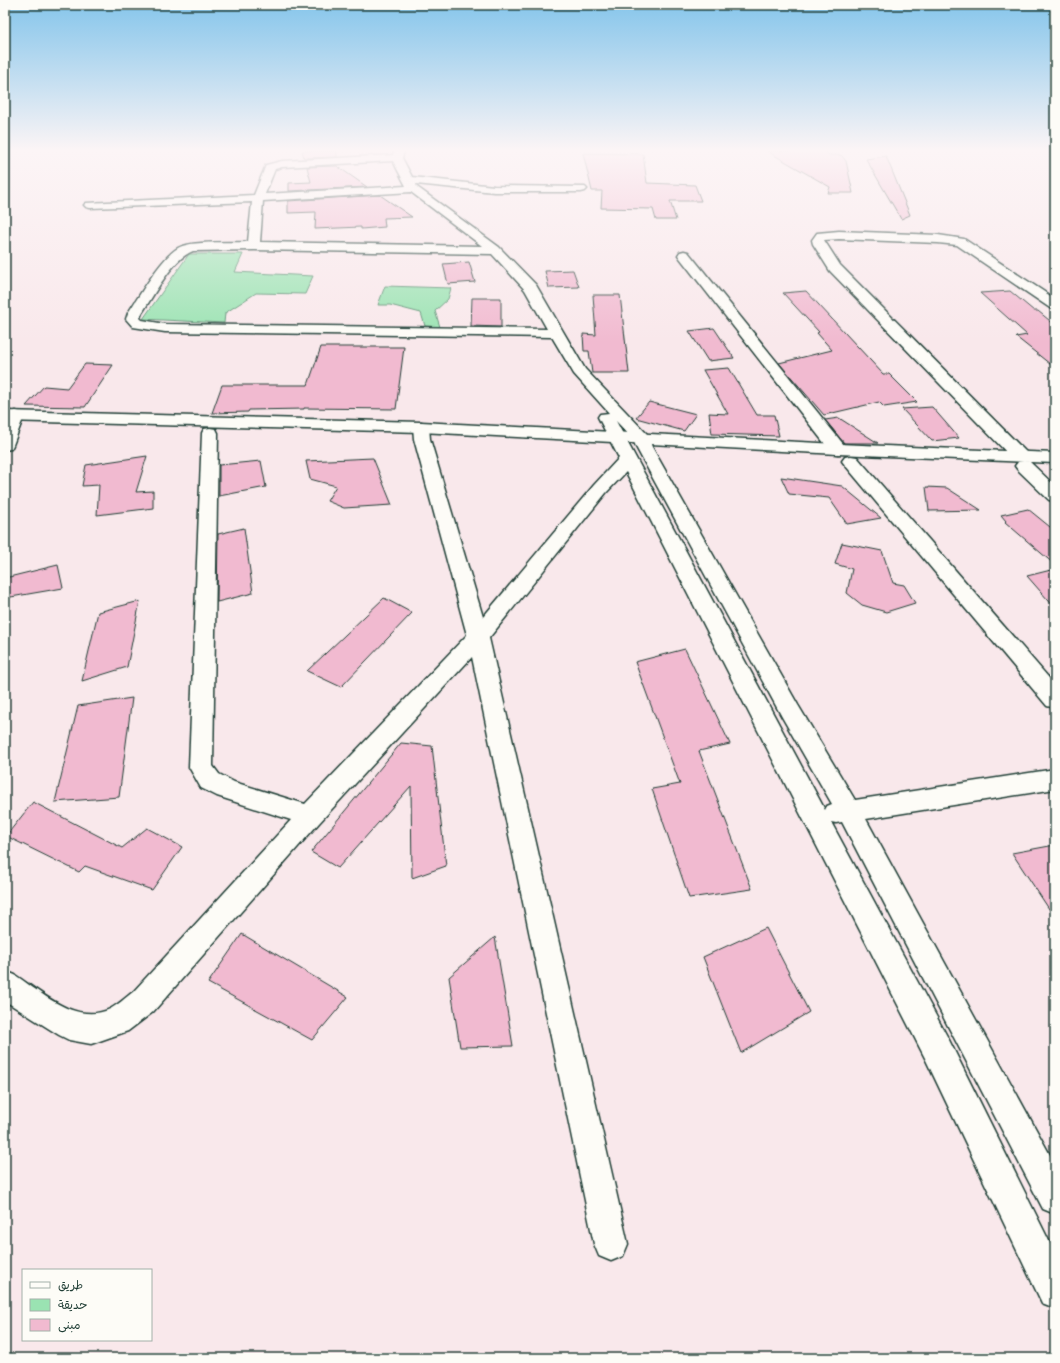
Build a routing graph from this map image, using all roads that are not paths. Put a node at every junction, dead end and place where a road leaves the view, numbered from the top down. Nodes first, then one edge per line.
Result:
1 (257, 215) edge
2 (449, 215) edge
3 (254, 246) junction
4 (495, 250) junction
5 (684, 255) dead end
6 (1055, 305) edge
7 (557, 334) junction
8 (586, 380) junction
9 (9, 422) edge
10 (422, 433) junction
11 (210, 434) junction
12 (5, 445) edge
13 (630, 446) junction
14 (845, 455) junction
15 (1055, 458) edge
16 (1022, 461) junction
17 (1055, 468) edge
18 (1055, 496) edge
19 (478, 637) junction
20 (1055, 700) edge
21 (1055, 778) edge
22 (849, 811) junction
23 (310, 816) junction
24 (815, 816) junction
25 (5, 985) edge
26 (972, 1043) junction
27 (937, 1048) junction
28 (1055, 1197) edge
29 (611, 1244) dead end
30 (1055, 1290) edge

1 - 3 street
2 - 4 street
3 - 4 street
3 - 7 street
4 - 7 street
5 - 14 street
6 - 16 street
7 - 8 street
8 - 13 street
8 - 13 street
9 - 10 street
9 - 11 street
9 - 12 street
10 - 11 street
10 - 13 street
10 - 19 street
11 - 23 street
13 - 14 street
13 - 19 street
13 - 22 street
13 - 24 street
14 - 16 street
14 - 20 street
15 - 16 street
16 - 17 street
16 - 18 street
19 - 23 street
19 - 29 street
21 - 22 street
22 - 24 street
22 - 26 street
23 - 25 street
24 - 27 street
26 - 27 street
26 - 28 street
27 - 30 street

